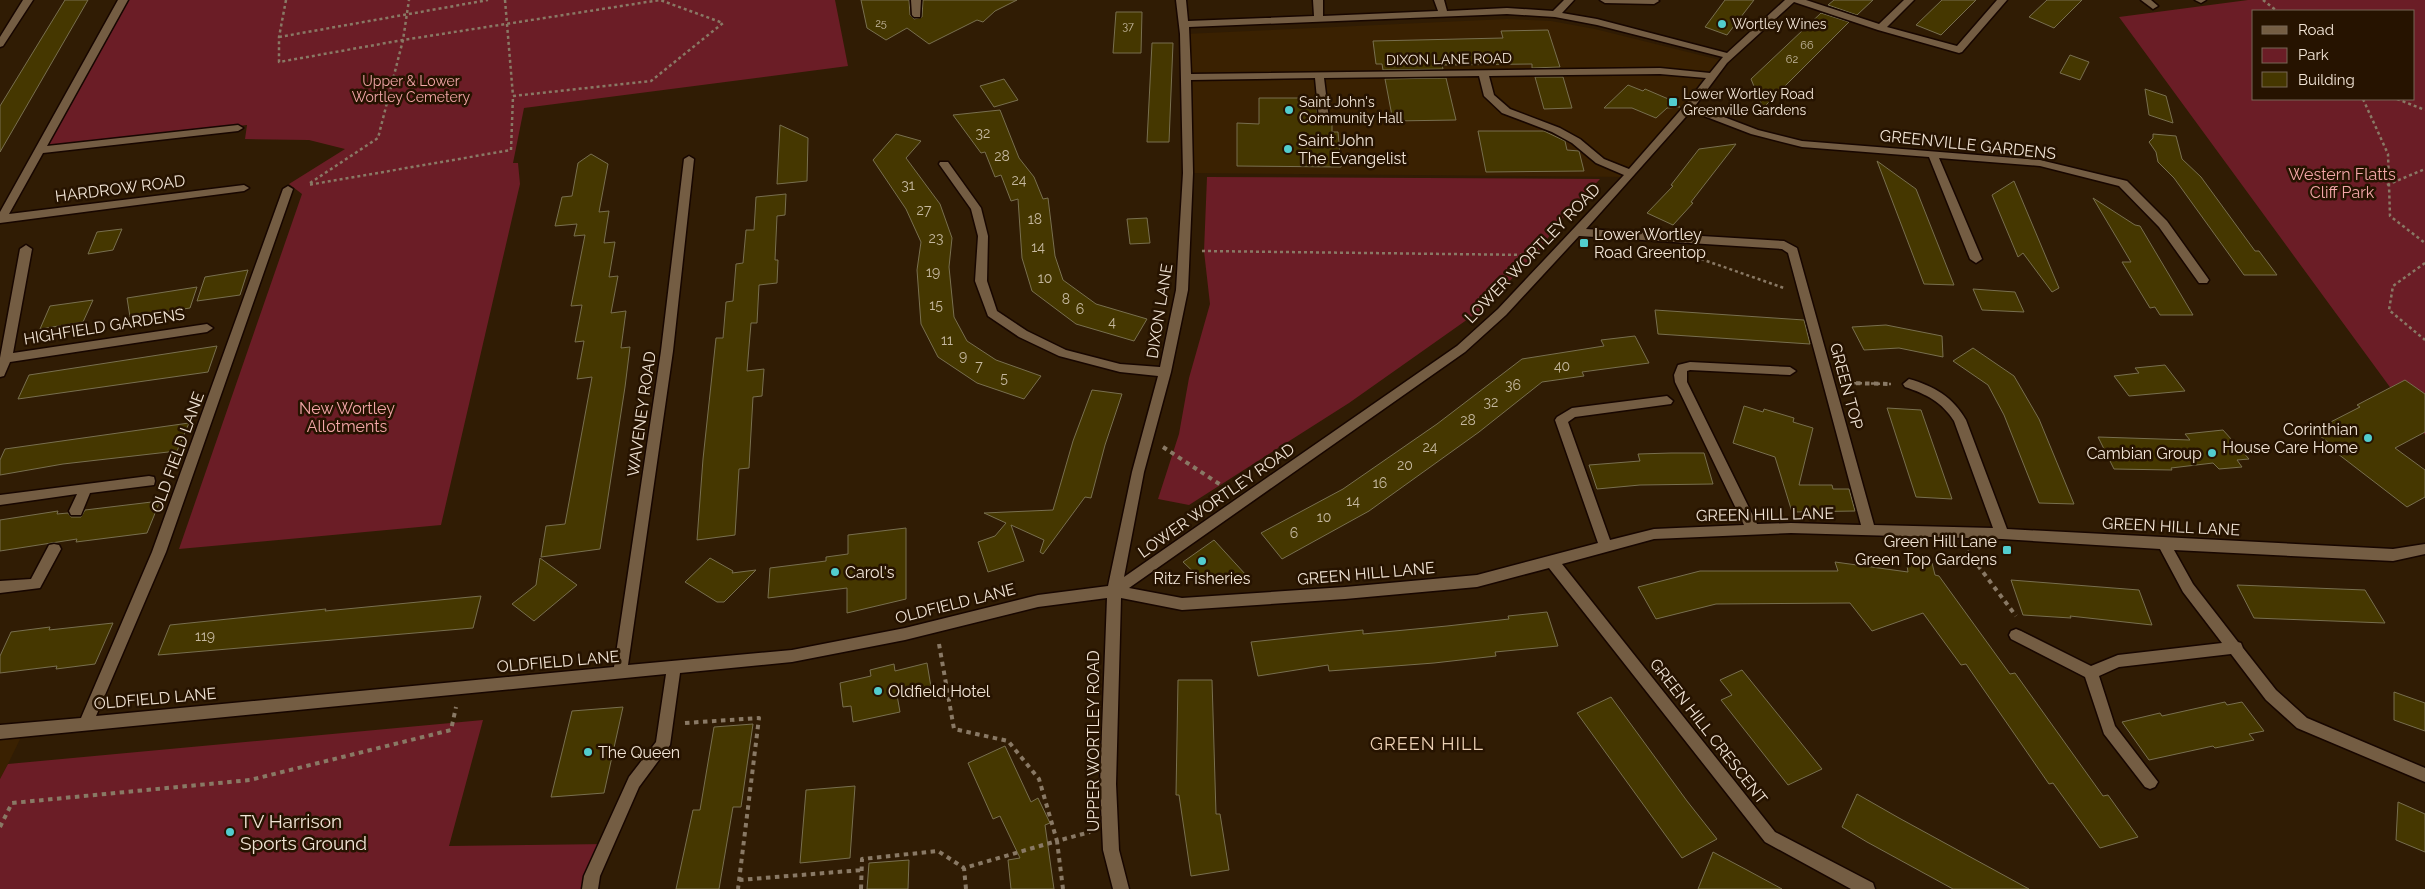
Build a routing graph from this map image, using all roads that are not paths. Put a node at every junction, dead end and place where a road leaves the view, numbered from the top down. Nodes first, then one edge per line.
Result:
1 (28, 0) edge
2 (122, 0) edge
3 (916, 0) edge
4 (1181, 0) edge
5 (1318, 0) edge
6 (1440, 0) edge
7 (1569, 0) edge
8 (1605, 0) edge
9 (1790, 0) edge
10 (1797, 0) edge
11 (1909, 0) edge
12 (2002, 0) edge
13 (1654, 1) edge
14 (1443, 14) junction
15 (1555, 14) junction
16 (916, 15) dead end
17 (1319, 20) junction
18 (1185, 24) junction
19 (1880, 28) junction
20 (0, 44) edge
21 (1729, 56) junction
22 (1483, 72) junction
23 (1319, 75) junction
24 (1711, 76) junction
25 (1186, 77) junction
26 (1689, 107) junction
27 (1324, 119) dead end
28 (238, 128) dead end
29 (40, 150) junction
30 (1932, 153) junction
31 (689, 159) dead end
32 (944, 164) dead end
33 (1631, 174) junction
34 (244, 188) dead end
35 (288, 189) dead end
36 (1, 218) edge
37 (1576, 232) junction
38 (26, 250) dead end
39 (1976, 259) dead end
40 (2203, 280) dead end
41 (207, 328) dead end
42 (6, 358) junction
43 (1790, 371) dead end
44 (0, 372) edge
45 (1165, 372) junction
46 (1909, 384) road end
47 (1667, 401) dead end
48 (149, 481) dead end
49 (86, 488) junction
50 (0, 500) edge
51 (76, 511) dead end
52 (1753, 530) junction
53 (1869, 530) junction
54 (2002, 534) junction
55 (2164, 544) junction
56 (1606, 547) junction
57 (54, 549) dead end
58 (2425, 549) edge
59 (1552, 562) junction
60 (0, 587) edge
61 (1114, 591) junction
62 (2016, 635) dead end
63 (2236, 648) junction
64 (674, 667) junction
65 (620, 673) junction
66 (2091, 673) junction
67 (86, 722) junction
68 (0, 732) edge
69 (2425, 774) edge
70 (2150, 782) dead end
71 (590, 889) edge
72 (1121, 889) edge
73 (1866, 889) edge

1 - 20 street
2 - 29 street
3 - 16 street
4 - 18 street, DIXON LANE
5 - 17 street
6 - 14 street
7 - 15 street
8 - 13 street
9 - 21 street, LOWER WORTLEY ROAD
10 - 19 street
11 - 19 street
12 - 19 street
14 - 15 street
14 - 17 street
15 - 21 street
17 - 18 street
18 - 25 street, DIXON LANE
21 - 24 street, LOWER WORTLEY ROAD
22 - 23 street, DIXON LANE ROAD
22 - 24 street, DIXON LANE ROAD
22 - 33 street
23 - 25 street, DIXON LANE ROAD
23 - 27 street
24 - 26 street, LOWER WORTLEY ROAD
25 - 45 street, DIXON LANE
26 - 30 street, GREENVILLE GARDENS
26 - 33 street, LOWER WORTLEY ROAD
28 - 29 street
29 - 36 street
30 - 39 street
30 - 40 street, GREENVILLE GARDENS
31 - 65 street, WAVENEY ROAD
32 - 45 street
33 - 37 street, LOWER WORTLEY ROAD
34 - 36 street, HARDROW ROAD
35 - 67 street, OLD FIELD LANE
37 - 53 street, GREEN TOP
37 - 61 street, LOWER WORTLEY ROAD
38 - 42 street, HIGHFIELD GARDENS
41 - 42 street, HIGHFIELD GARDENS
42 - 44 street, HIGHFIELD GARDENS
43 - 52 street
45 - 61 street, DIXON LANE
46 - 54 street
47 - 56 street
48 - 49 street
49 - 50 street
49 - 51 street
52 - 53 street, GREEN HILL LANE
52 - 56 street, GREEN HILL LANE
53 - 54 street, GREEN HILL LANE
54 - 55 street, GREEN HILL LANE
55 - 58 street, GREEN HILL LANE
55 - 63 street
56 - 59 street, GREEN HILL LANE
57 - 60 street
59 - 61 street, GREEN HILL LANE
59 - 73 street, GREEN HILL CRESCENT
61 - 64 street, OLDFIELD LANE
61 - 72 street, UPPER WORTLEY ROAD
62 - 66 street
63 - 66 street
63 - 69 street
64 - 65 street, OLDFIELD LANE
64 - 71 street
65 - 67 street, OLDFIELD LANE
66 - 70 street
67 - 68 street, OLDFIELD LANE

